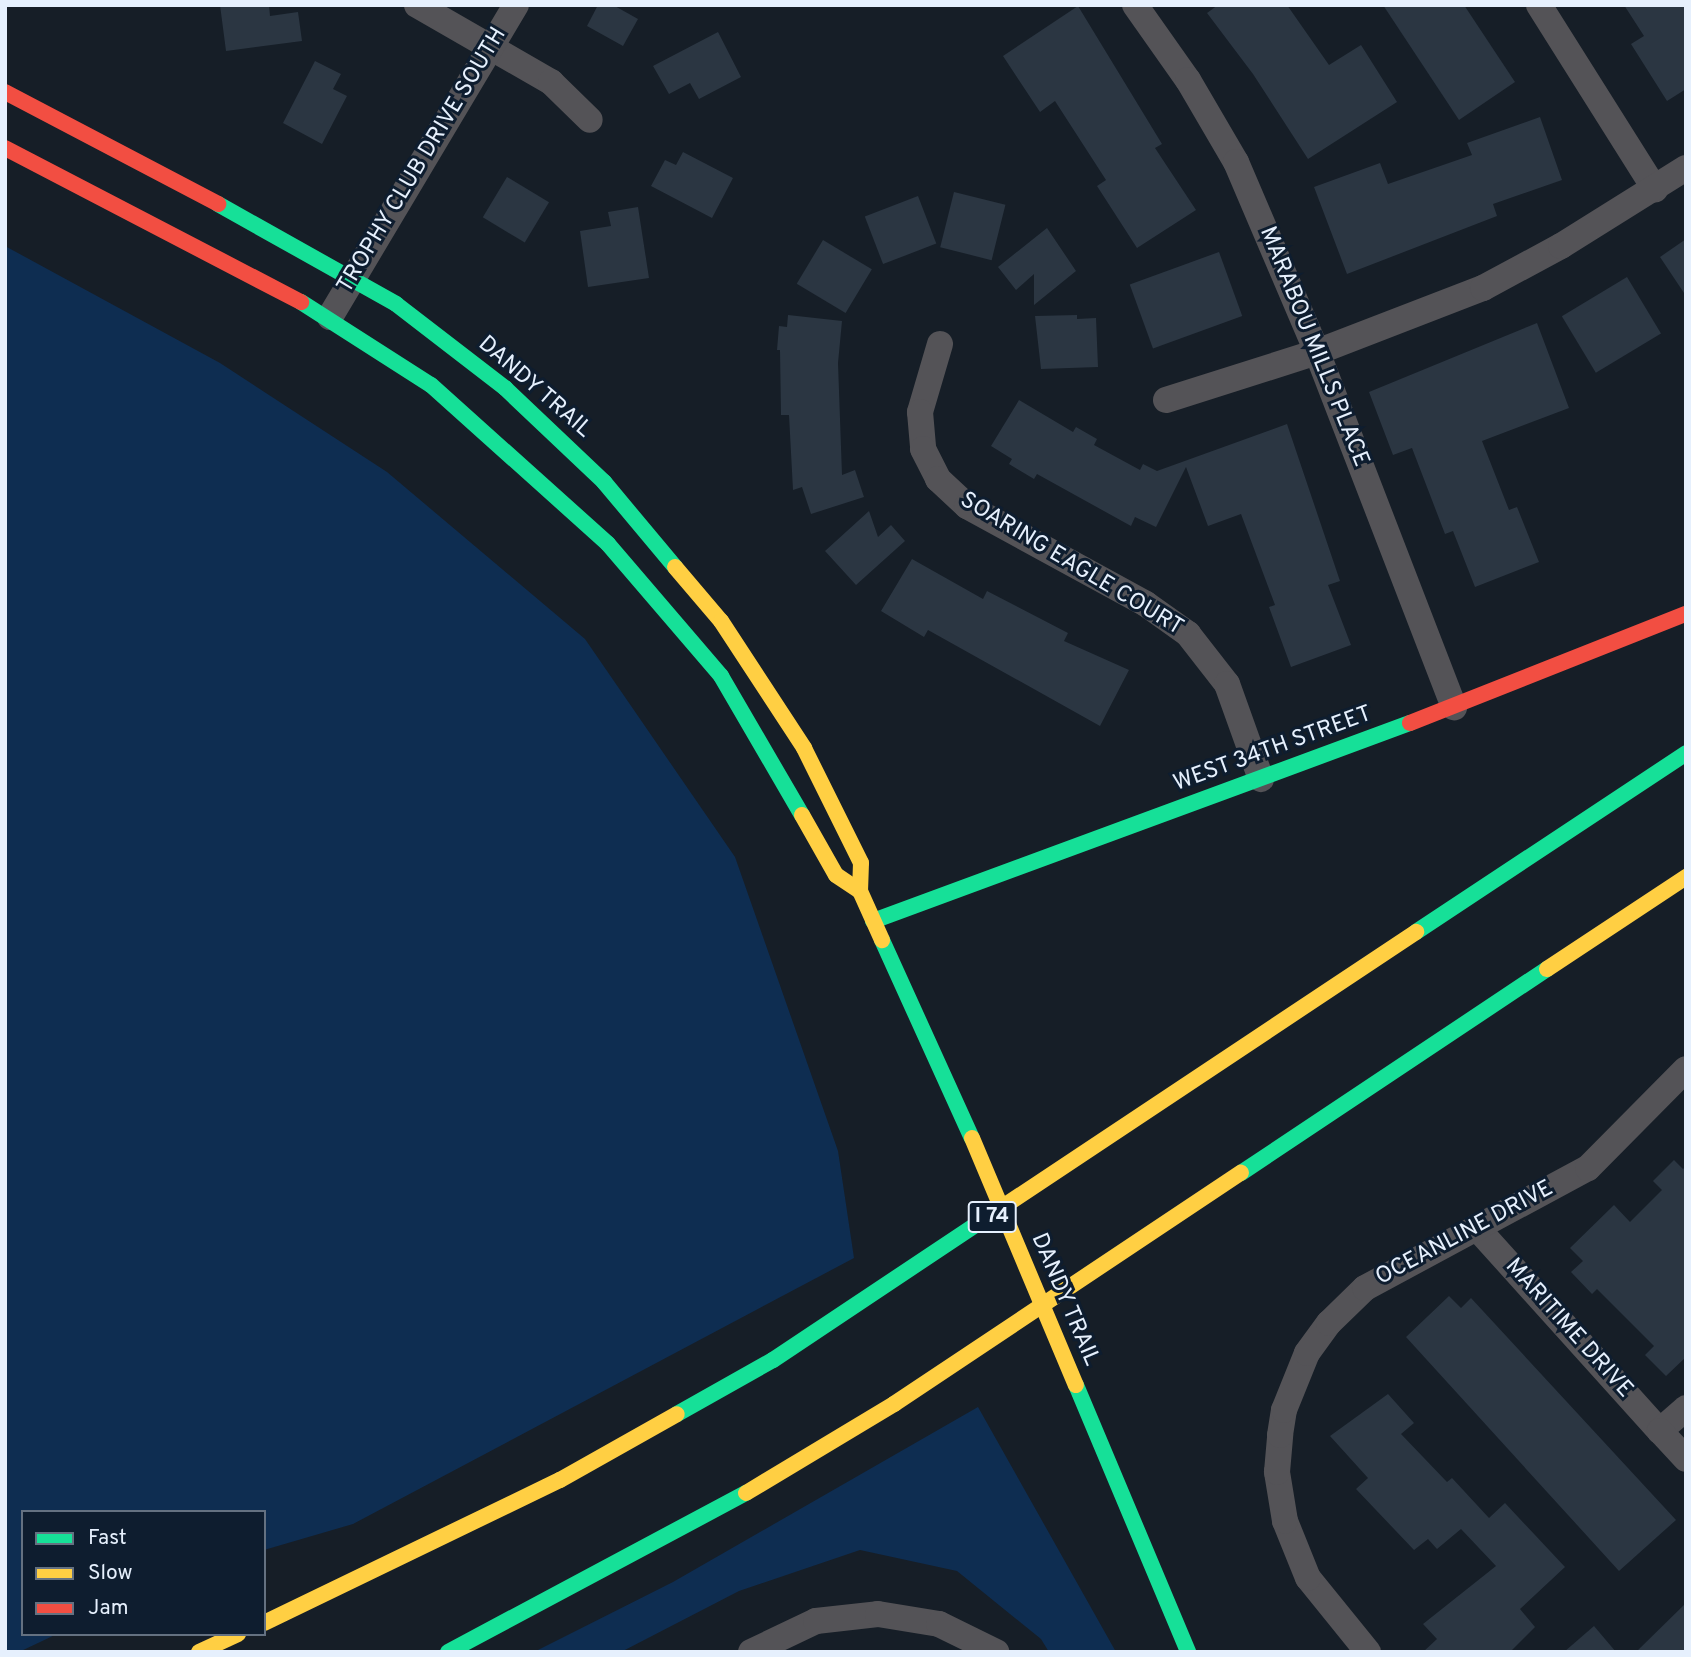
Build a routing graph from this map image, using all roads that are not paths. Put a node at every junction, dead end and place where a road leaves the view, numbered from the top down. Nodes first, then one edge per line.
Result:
1 (417, 5) edge
2 (516, 5) edge
3 (1135, 5) edge
4 (1539, 5) edge
5 (492, 47) junction
6 (5, 92) edge
7 (590, 120) dead end
8 (5, 148) edge
9 (1686, 168) edge
10 (1655, 189) junction
11 (354, 278) junction
12 (330, 317) junction
13 (940, 344) dead end
14 (1317, 352) junction
15 (1166, 400) dead end
16 (1686, 614) edge
17 (1454, 707) junction
18 (1686, 753) edge
19 (1261, 779) junction
20 (1686, 877) edge
21 (860, 891) junction
22 (873, 921) junction
23 (1686, 1069) edge
24 (1476, 1227) junction
25 (1686, 1408) edge
26 (1660, 1431) junction
27 (1686, 1459) edge
28 (266, 1622) edge
29 (234, 1636) edge
30 (199, 1652) edge
31 (449, 1652) edge
32 (751, 1652) edge
33 (996, 1652) edge
34 (1188, 1652) edge
35 (1368, 1652) edge

1 - 5 street
2 - 5 street, TROPHY CLUB DRIVE SOUTH
3 - 14 street, MARABOU MILLS PLACE
4 - 10 street
5 - 7 street
5 - 11 street, TROPHY CLUB DRIVE SOUTH
6 - 11 main road, DANDY TRAIL
8 - 12 main road, DANDY TRAIL
9 - 10 street
10 - 14 street
11 - 12 street, TROPHY CLUB DRIVE SOUTH
11 - 21 main road, DANDY TRAIL
12 - 21 main road, DANDY TRAIL
13 - 19 street, SOARING EAGLE COURT
14 - 15 street
14 - 17 street, MARABOU MILLS PLACE
16 - 17 main road, WEST 34TH STREET
17 - 19 main road, WEST 34TH STREET
18 - 28 main road, I 74
19 - 22 main road, WEST 34TH STREET
20 - 31 main road
21 - 22 main road, DANDY TRAIL
22 - 34 main road, DANDY TRAIL, bridge
23 - 24 street, OCEANLINE DRIVE
24 - 26 street, MARITIME DRIVE
24 - 35 street, OCEANLINE DRIVE
25 - 26 street
26 - 27 street, MARITIME DRIVE
29 - 30 main road
32 - 33 street

